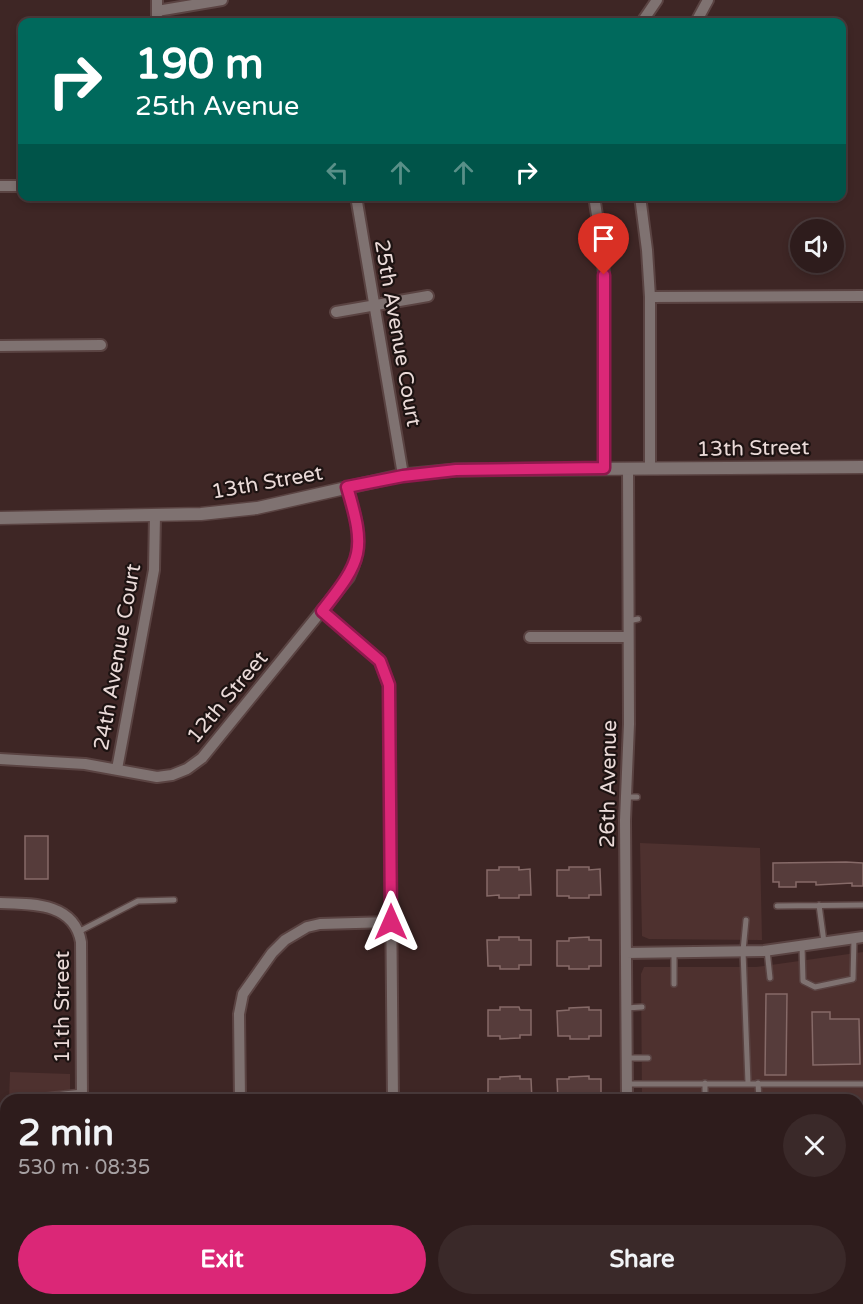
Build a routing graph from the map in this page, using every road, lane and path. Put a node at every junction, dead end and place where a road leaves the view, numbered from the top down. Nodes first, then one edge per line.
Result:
1 (222, 0) edge
2 (657, 0) edge
3 (708, 0) edge
4 (157, 11) edge
5 (645, 18) edge
6 (698, 18) edge
7 (0, 186) edge
8 (18, 186) edge
9 (357, 201) edge
10 (595, 201) edge
11 (641, 201) edge
12 (429, 296) dead end
13 (863, 296) edge
14 (650, 297) junction
15 (374, 306) junction
16 (336, 312) dead end
17 (101, 345) dead end
18 (0, 346) edge
19 (863, 466) edge
20 (604, 468) junction
21 (650, 468) junction
22 (628, 469) junction
23 (403, 476) junction
24 (347, 487) junction
25 (155, 515) junction
26 (0, 518) edge
27 (322, 611) junction
28 (530, 637) dead end
29 (628, 637) junction
30 (0, 759) edge
31 (117, 769) junction
32 (174, 900) dead end
33 (0, 903) edge
34 (819, 905) junction
35 (863, 905) edge
36 (777, 906) dead end
37 (746, 920) dead end
38 (391, 922) junction
39 (80, 931) junction
40 (859, 939) edge
41 (824, 942) junction
42 (802, 946) junction
43 (742, 951) junction
44 (767, 951) junction
45 (674, 952) junction
46 (626, 953) junction
47 (770, 978) dead end
48 (674, 984) dead end
49 (642, 1007) dead end
50 (626, 1008) junction
51 (627, 1058) junction
52 (648, 1058) dead end
53 (705, 1083) junction
54 (748, 1083) junction
55 (758, 1083) junction
56 (627, 1084) junction
57 (863, 1084) edge
58 (82, 1094) edge
59 (240, 1094) edge
60 (393, 1094) edge
61 (627, 1094) edge
62 (705, 1094) edge
63 (759, 1094) edge

1 - 4 street
2 - 5 street
3 - 6 street
7 - 8 street
9 - 15 street, 25th Avenue Court
10 - 20 street
11 - 14 street
12 - 15 street
13 - 14 street
14 - 21 street
15 - 16 street
15 - 23 street, 25th Avenue Court
17 - 18 street
19 - 21 street, 13th Street
20 - 22 street, 13th Street
20 - 23 street, 13th Street
21 - 22 street, 13th Street
22 - 29 street, 26th Avenue
23 - 24 street, 13th Street
24 - 25 street, 13th Street
24 - 27 street, 12th Street
25 - 26 street, 13th Street
25 - 31 street, 24th Avenue Court
27 - 31 street, 12th Street
27 - 38 street
28 - 29 street
29 - 46 street, 26th Avenue
30 - 31 street, 12th Street
32 - 39 lane
33 - 39 street, 11th Street
34 - 35 lane
34 - 36 lane
34 - 41 lane
37 - 43 lane
38 - 59 street
38 - 60 street
39 - 58 street, 11th Street
40 - 41 street
40 - 42 lane
41 - 42 street
42 - 44 street
43 - 44 street
43 - 45 street
43 - 54 lane
44 - 47 lane
45 - 46 street
45 - 48 lane
46 - 50 street, 26th Avenue
49 - 50 lane
50 - 51 street, 26th Avenue
51 - 52 lane
51 - 56 street, 26th Avenue
53 - 54 lane
53 - 56 lane
53 - 62 lane
54 - 55 lane
55 - 57 lane
55 - 63 lane
56 - 61 street, 26th Avenue

